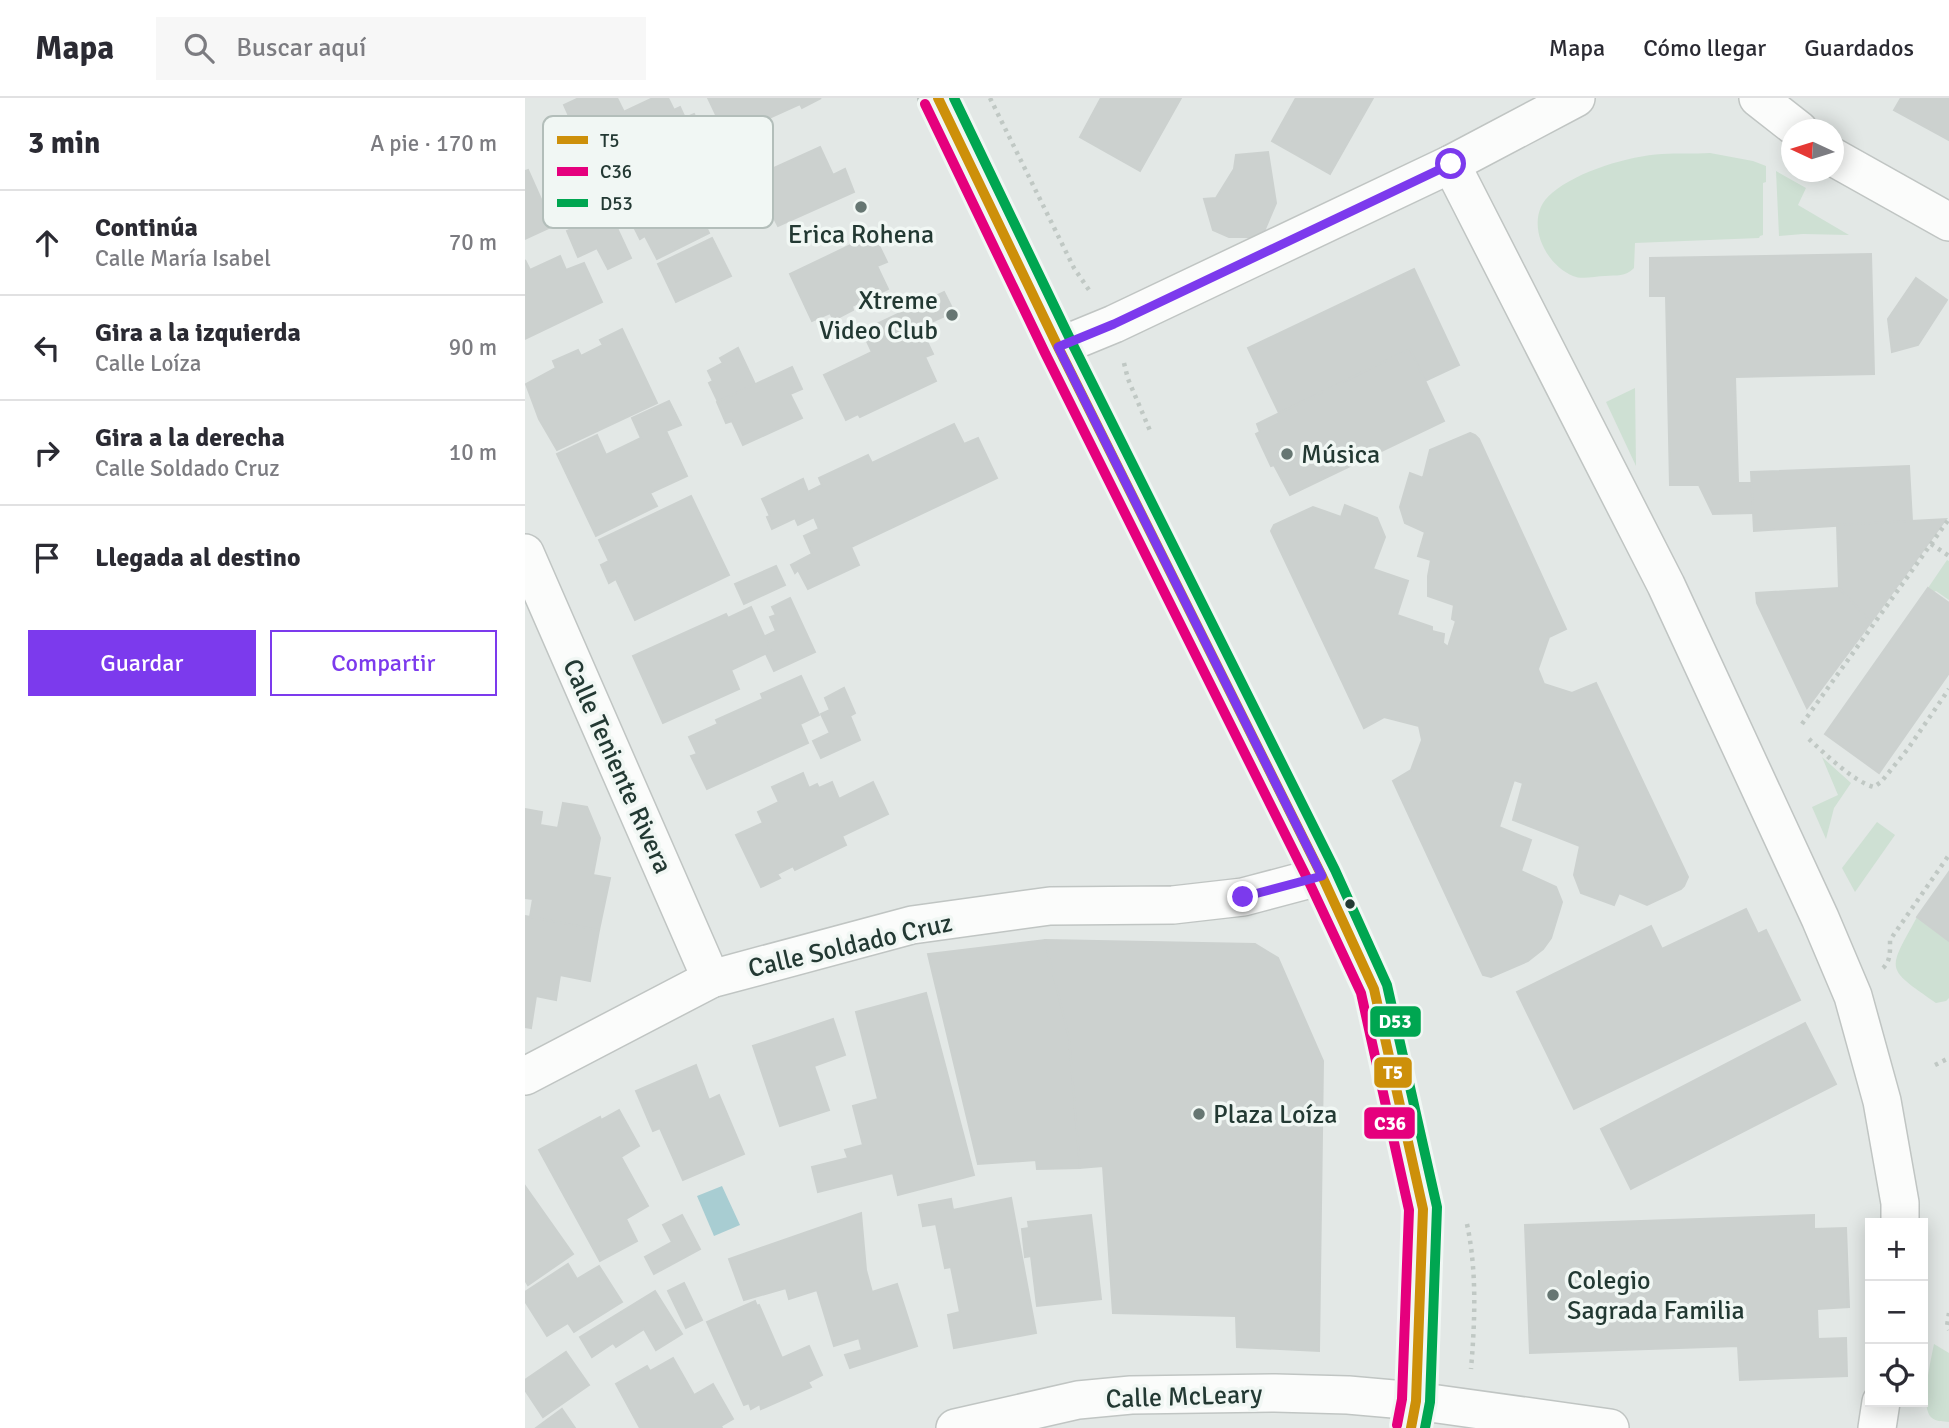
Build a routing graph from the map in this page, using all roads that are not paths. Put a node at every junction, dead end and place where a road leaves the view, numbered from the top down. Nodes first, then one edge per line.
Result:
1 (938, 98) edge
2 (1576, 98) edge
3 (1758, 98) edge
4 (1785, 119) edge
5 (1844, 163) edge
6 (1451, 164) junction
7 (1949, 222) edge
8 (1058, 347) junction
9 (525, 553) edge
10 (1322, 876) junction
11 (711, 979) junction
12 (525, 1076) edge
13 (1900, 1218) edge
14 (1880, 1407) edge
15 (1414, 1415) edge
16 (955, 1428) edge
17 (1610, 1428) edge
18 (1877, 1428) edge

1 - 8 main road
2 - 6 street
3 - 4 street
5 - 7 street
6 - 8 street
6 - 13 street
8 - 10 main road
9 - 11 street, Calle Teniente Rivera
10 - 11 street, Calle Soldado Cruz
10 - 15 main road
11 - 12 street, Calle Soldado Cruz
14 - 18 street
15 - 16 street, Calle McLeary
15 - 17 street, Calle McLeary

